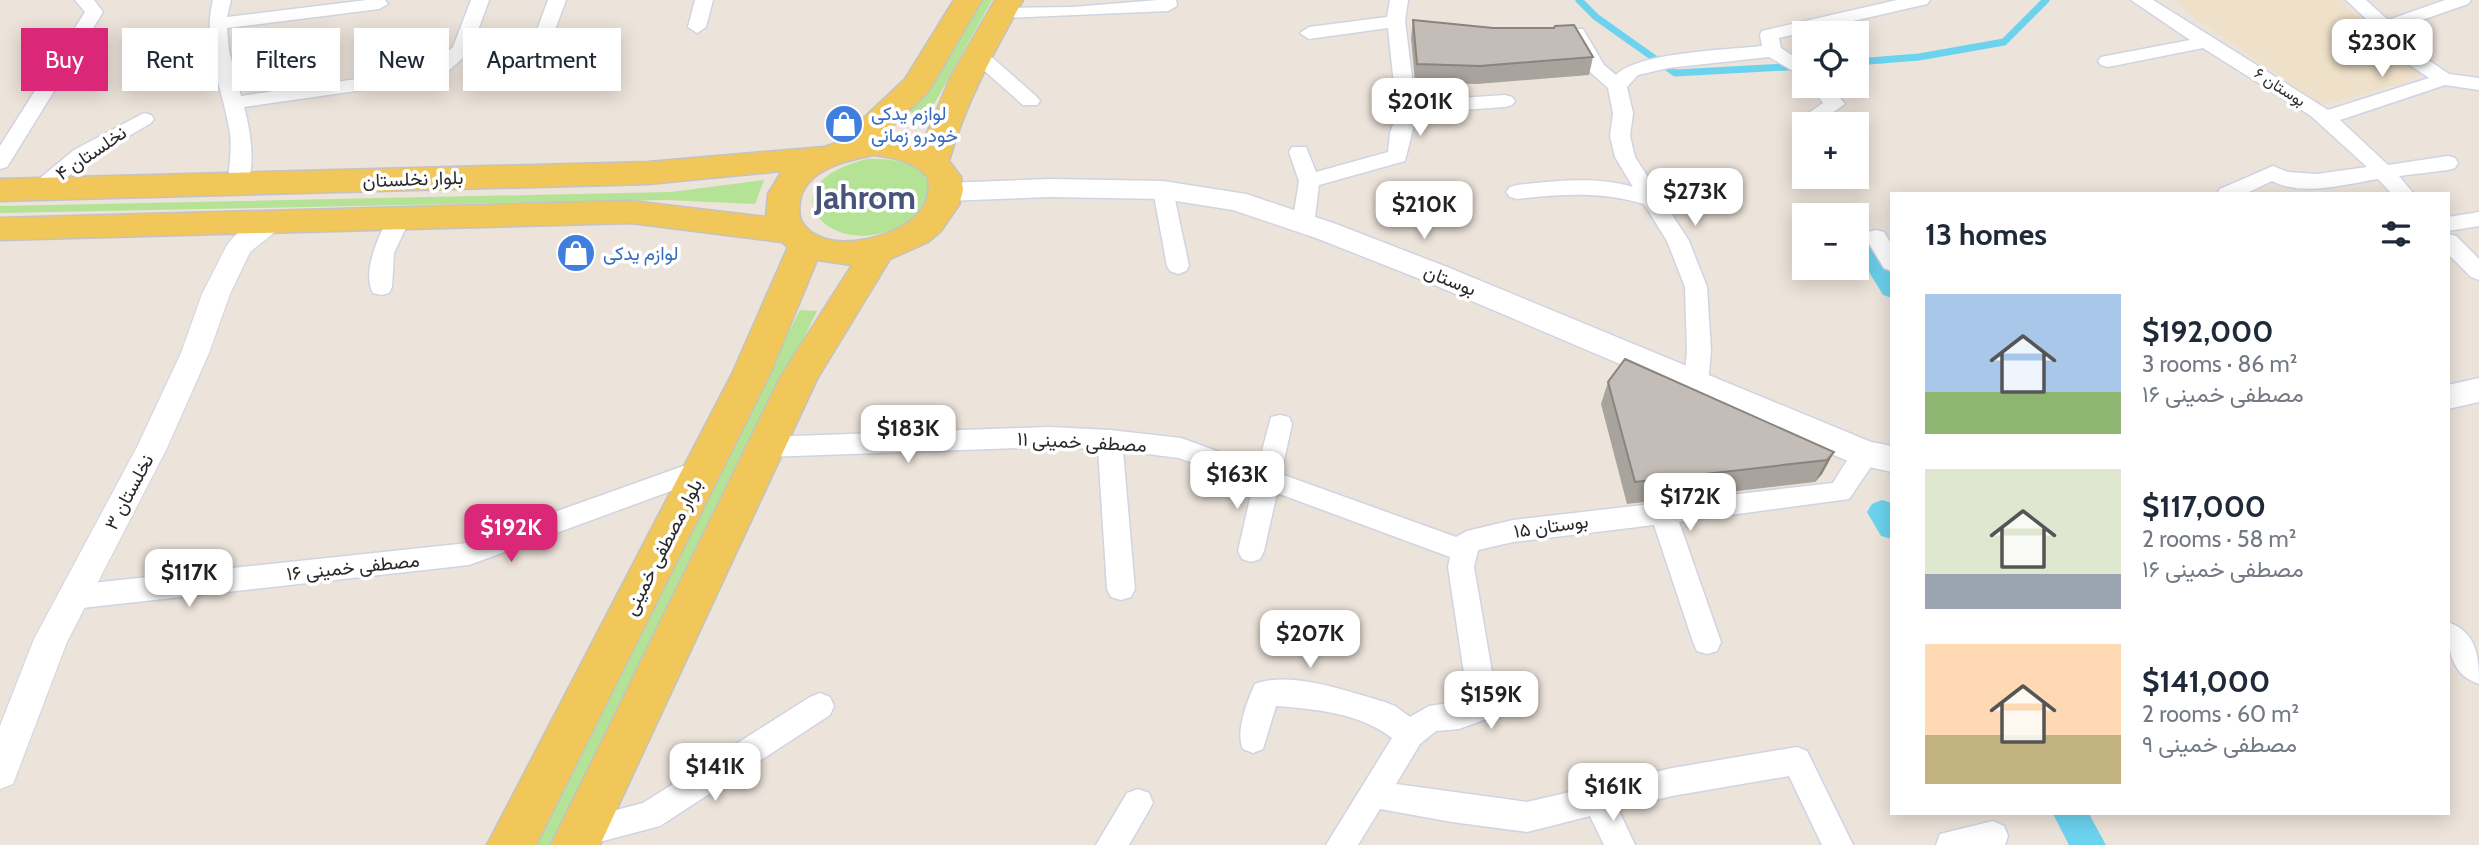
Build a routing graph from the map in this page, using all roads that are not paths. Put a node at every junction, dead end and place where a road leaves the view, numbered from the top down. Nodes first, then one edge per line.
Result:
1 (84, 0) edge
2 (222, 0) edge
3 (480, 0) edge
4 (557, 0) edge
5 (704, 0) edge
6 (968, 0) edge
7 (1167, 0) edge
8 (1399, 0) edge
9 (1921, 0) edge
10 (2140, 0) edge
11 (2355, 0) edge
12 (2462, 0) edge
13 (379, 4) dead end
14 (1006, 6) edge
15 (1074, 6) edge
16 (1396, 21) junction
17 (216, 24) junction
18 (697, 27) dead end
19 (2385, 27) junction
20 (1575, 32) edge
21 (1309, 33) dead end
22 (2205, 40) junction
23 (1772, 51) junction
24 (458, 53) junction
25 (978, 55) junction
26 (2108, 61) dead end
27 (1792, 64) edge
28 (2444, 79) junction
29 (2479, 84) edge
30 (1617, 86) junction
31 (1830, 98) edge
32 (1030, 101) dead end
33 (1505, 101) dead end
34 (231, 103) junction
35 (1406, 108) junction
36 (1822, 112) edge
37 (2325, 118) junction
38 (144, 119) dead end
39 (837, 152) junction
40 (1299, 152) dead end
41 (933, 161) junction
42 (0, 162) edge
43 (2448, 163) dead end
44 (706, 168) junction
45 (2382, 171) junction
46 (1309, 181) junction
47 (238, 183) junction
48 (40, 189) junction
49 (0, 190) edge
50 (1163, 190) junction
51 (946, 192) junction
52 (1517, 192) dead end
53 (2231, 192) edge
54 (2402, 192) edge
55 (1654, 200) junction
56 (399, 219) junction
57 (682, 219) junction
58 (2479, 219) edge
59 (271, 222) junction
60 (2450, 224) edge
61 (1303, 225) junction
62 (0, 229) edge
63 (1876, 237) dead end
64 (799, 238) junction
65 (2450, 243) edge
66 (879, 249) junction
67 (1890, 260) edge
68 (1178, 266) dead end
69 (2479, 272) edge
70 (381, 287) dead end
71 (1696, 383) junction
72 (2479, 390) edge
73 (2450, 397) edge
74 (1280, 424) dead end
75 (1110, 440) junction
76 (766, 447) junction
77 (1886, 458) edge
78 (703, 469) junction
79 (1269, 481) junction
80 (1663, 512) junction
81 (1466, 546) junction
82 (1251, 551) dead end
83 (1121, 589) dead end
84 (73, 597) junction
85 (2450, 636) edge
86 (1707, 642) dead end
87 (2479, 672) edge
88 (820, 706) dead end
89 (1410, 735) junction
90 (1253, 740) dead end
91 (0, 772) edge
92 (1373, 794) junction
93 (1598, 800) junction
94 (1138, 803) dead end
95 (1993, 836) dead end
96 (578, 839) edge
97 (511, 845) edge
98 (1111, 845) edge
99 (1341, 845) edge
100 (1620, 845) edge
101 (1838, 845) edge
102 (1951, 845) edge

1 - 42 street
2 - 17 street
3 - 24 street
4 - 24 street
5 - 18 street
6 - 39 main road
7 - 15 street
8 - 16 street
9 - 23 street
10 - 22 street, بوستان ۶
11 - 19 street
12 - 19 street
13 - 17 street
14 - 15 street
14 - 25 main road
16 - 21 street
16 - 35 street
17 - 34 street
19 - 28 street
20 - 30 street
22 - 26 street
22 - 37 street, بوستان ۶
23 - 27 street
23 - 30 street
24 - 34 street
25 - 32 street
25 - 41 main road
28 - 29 street
28 - 37 street
30 - 55 street
31 - 36 street
33 - 35 street
34 - 47 street
35 - 46 street
37 - 45 street, بوستان ۶
38 - 48 street, نخلستان ۴
39 - 41 main road
39 - 44 main road, بلوار نخلستان
39 - 64 main road
40 - 46 street
41 - 51 main road
43 - 45 street
44 - 47 main road, بلوار نخلستان
44 - 57 main road
45 - 53 street
45 - 54 street, بوستان ۶
46 - 61 street
47 - 48 main road, بلوار نخلستان
48 - 49 main road, بلوار نخلستان
50 - 51 main road, بوستان
50 - 61 main road, بوستان
50 - 68 street
51 - 66 main road
52 - 55 street
55 - 71 street
56 - 57 main road, بلوار نخلستان
56 - 59 main road, بلوار نخلستان
56 - 70 street
57 - 64 main road, بلوار نخلستان
58 - 60 street
59 - 62 main road, بلوار نخلستان
59 - 84 street, نخلستان ۳
61 - 71 main road, بوستان
63 - 67 street
64 - 66 main road
64 - 78 main road, بلوار مصطفی خمینی
65 - 69 street
66 - 76 main road
71 - 77 main road, بوستان
72 - 73 main road
74 - 79 street
75 - 76 street, مصطفی خمینی ۱۱
75 - 79 street, مصطفی خمینی ۱۱
75 - 83 street
76 - 96 main road
77 - 80 street, بوستان ۱۵
78 - 84 street, مصطفی خمینی ۱۶
78 - 97 main road, بلوار مصطفی خمینی
79 - 81 street, مصطفی خمینی ۱۱
79 - 82 street
80 - 81 street, بوستان ۱۵
80 - 86 street
81 - 89 street
84 - 91 street, نخلستان ۳
85 - 87 street
88 - 96 street
89 - 90 street
89 - 92 street
92 - 93 street
92 - 99 street
93 - 100 street
93 - 101 street
94 - 98 street
95 - 102 street

